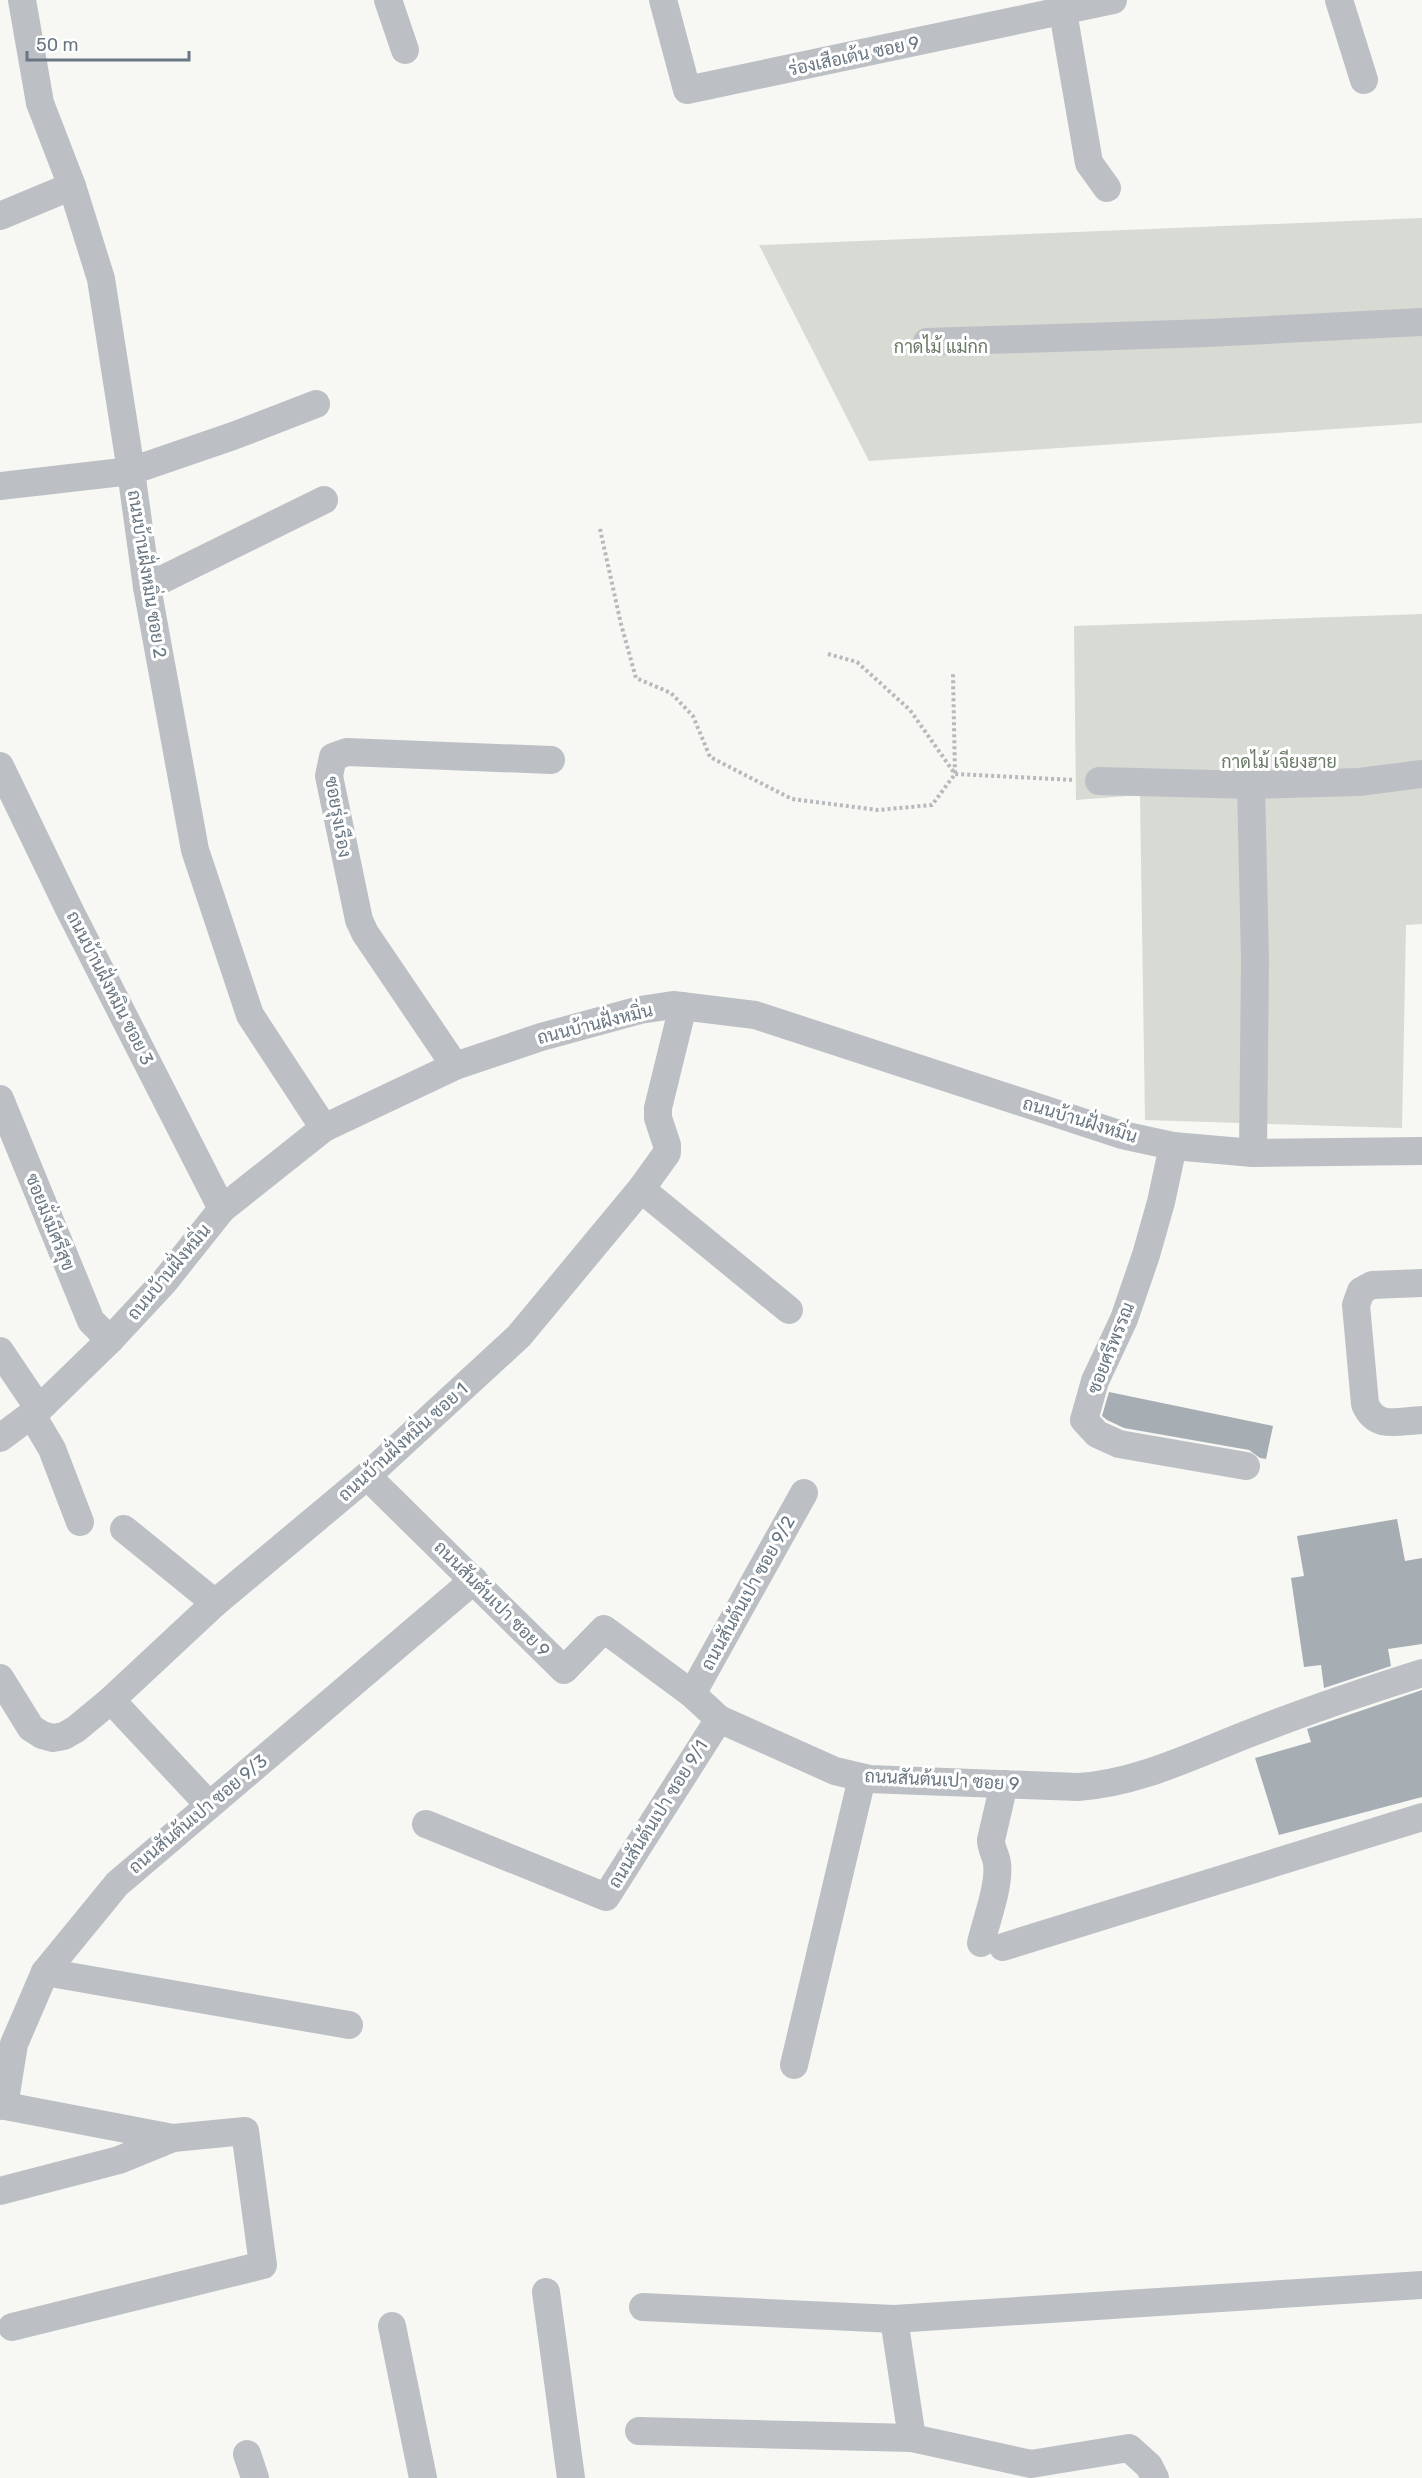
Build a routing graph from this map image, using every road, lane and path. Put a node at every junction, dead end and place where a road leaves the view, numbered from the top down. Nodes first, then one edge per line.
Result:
1 (22, 0) edge
2 (388, 0) edge
3 (663, 0) edge
4 (1113, 0) edge
5 (1339, 0) edge
6 (1063, 12) junction
7 (405, 50) dead end
8 (1364, 80) dead end
9 (72, 186) junction
10 (1107, 188) dead end
11 (0, 216) edge
12 (1422, 322) edge
13 (927, 342) dead end
14 (316, 404) dead end
15 (131, 471) junction
16 (0, 486) edge
17 (324, 500) dead end
18 (600, 529) dead end
19 (147, 587) junction
20 (828, 654) dead end
21 (953, 674) dead end
22 (551, 760) dead end
23 (0, 766) edge
24 (955, 774) junction
25 (1422, 774) edge
26 (1099, 781) joint
27 (1251, 785) junction
28 (682, 1006) junction
29 (455, 1066) junction
30 (0, 1099) edge
31 (324, 1128) junction
32 (1173, 1146) junction
33 (1422, 1151) edge
34 (1253, 1153) junction
35 (641, 1189) junction
36 (222, 1209) junction
37 (1422, 1283) edge
38 (789, 1310) dead end
39 (110, 1340) junction
40 (0, 1351) edge
41 (36, 1412) junction
42 (1422, 1420) edge
43 (0, 1438) edge
44 (1246, 1466) dead end
45 (367, 1476) junction
46 (804, 1493) dead end
47 (80, 1522) dead end
48 (124, 1529) dead end
49 (474, 1580) junction
50 (215, 1603) junction
51 (1422, 1673) edge
52 (0, 1678) edge
53 (692, 1694) junction
54 (111, 1700) junction
55 (719, 1719) junction
56 (862, 1778) junction
57 (1005, 1784) junction
58 (210, 1805) junction
59 (1422, 1817) edge
60 (426, 1824) dead end
61 (45, 1972) junction
62 (349, 2025) dead end
63 (794, 2065) dead end
64 (2, 2105) edge
65 (173, 2138) junction
66 (0, 2191) edge
67 (1422, 2285) edge
68 (546, 2292) dead end
69 (643, 2307) dead end
70 (894, 2319) junction
71 (392, 2326) dead end
72 (12, 2327) dead end
73 (639, 2430) dead end
74 (912, 2439) junction
75 (423, 2478) edge
76 (571, 2478) edge
77 (1155, 2478) edge

1 - 9 street, ถนนบ้านฝั่งหมิ่น ซอย 2
2 - 7 street
3 - 6 street, ร่องเสือเต้น ซอย 9
4 - 6 street, ร่องเสือเต้น ซอย 9
5 - 8 street
6 - 10 street
9 - 11 street
9 - 15 street, ถนนบ้านฝั่งหมิ่น ซอย 2
12 - 13 street
14 - 15 street
15 - 16 street
15 - 19 street, ถนนบ้านฝั่งหมิ่น ซอย 2
17 - 19 street
18 - 24 path
19 - 31 street, ถนนบ้านฝั่งหมิ่น ซอย 2
20 - 24 path
21 - 24 path
22 - 29 street, ซอยรุ่งเรือง
23 - 36 street, ถนนบ้านฝั่งหมิน ซอย 3
24 - 26 path
25 - 27 street
26 - 27 street
27 - 34 street
28 - 29 street, ถนนบ้านฝั่งหมิ่น
28 - 32 street, ถนนบ้านฝั่งหมิ่น
28 - 35 street, ถนนบ้านฝั่งหมิ่น ซอย 1
29 - 31 street, ถนนบ้านฝั่งหมิ่น
30 - 39 street, ซอยมั่งมีศรีสุข
31 - 36 street, ถนนบ้านฝั่งหมิ่น
32 - 34 street, ถนนบ้านฝั่งหมิ่น
32 - 44 street, ซอยศรีพรรณ
33 - 34 street, ถนนบ้านฝั่งหมิ่น
35 - 38 street
35 - 45 street, ถนนบ้านฝั่งหมิ่น ซอย 1
36 - 39 street, ถนนบ้านฝั่งหมิ่น
37 - 42 street
39 - 41 street, ถนนบ้านฝั่งหมิ่น
40 - 41 street
41 - 43 street, ถนนบ้านฝั่งหมิ่น
41 - 47 street
45 - 49 street, ถนนสันต้นเปา ซอย 9
45 - 50 street, ถนนบ้านฝั่งหมิ่น ซอย 1
46 - 53 street, ถนนสันต้นเปา ซอย 9/2
48 - 50 street
49 - 53 street, ถนนสันต้นเปา ซอย 9
49 - 58 street, ถนนสันต้นเปา ซอย 9/3
50 - 54 street, ถนนบ้านฝั่งหมิ่น ซอย 1
51 - 57 street, ถนนสันต้นเปา ซอย 9
52 - 54 street, ถนนบ้านฝั่งหมิ่น ซอย 1
53 - 55 street, ถนนสันต้นเปา ซอย 9
54 - 58 street
55 - 56 street, ถนนสันต้นเปา ซอย 9
55 - 60 street, ถนนสันต้นเปา ซอย 9/1
56 - 57 street, ถนนสันต้นเปา ซอย 9
56 - 63 street
57 - 59 street
58 - 61 street, ถนนสันต้นเปา ซอย 9/3
61 - 62 street
61 - 64 street, ถนนสันต้นเปา ซอย 9/3
64 - 65 street
65 - 66 street
65 - 72 street
67 - 70 street
68 - 76 street
69 - 70 street
70 - 74 street
71 - 75 street
73 - 74 street
74 - 77 street

